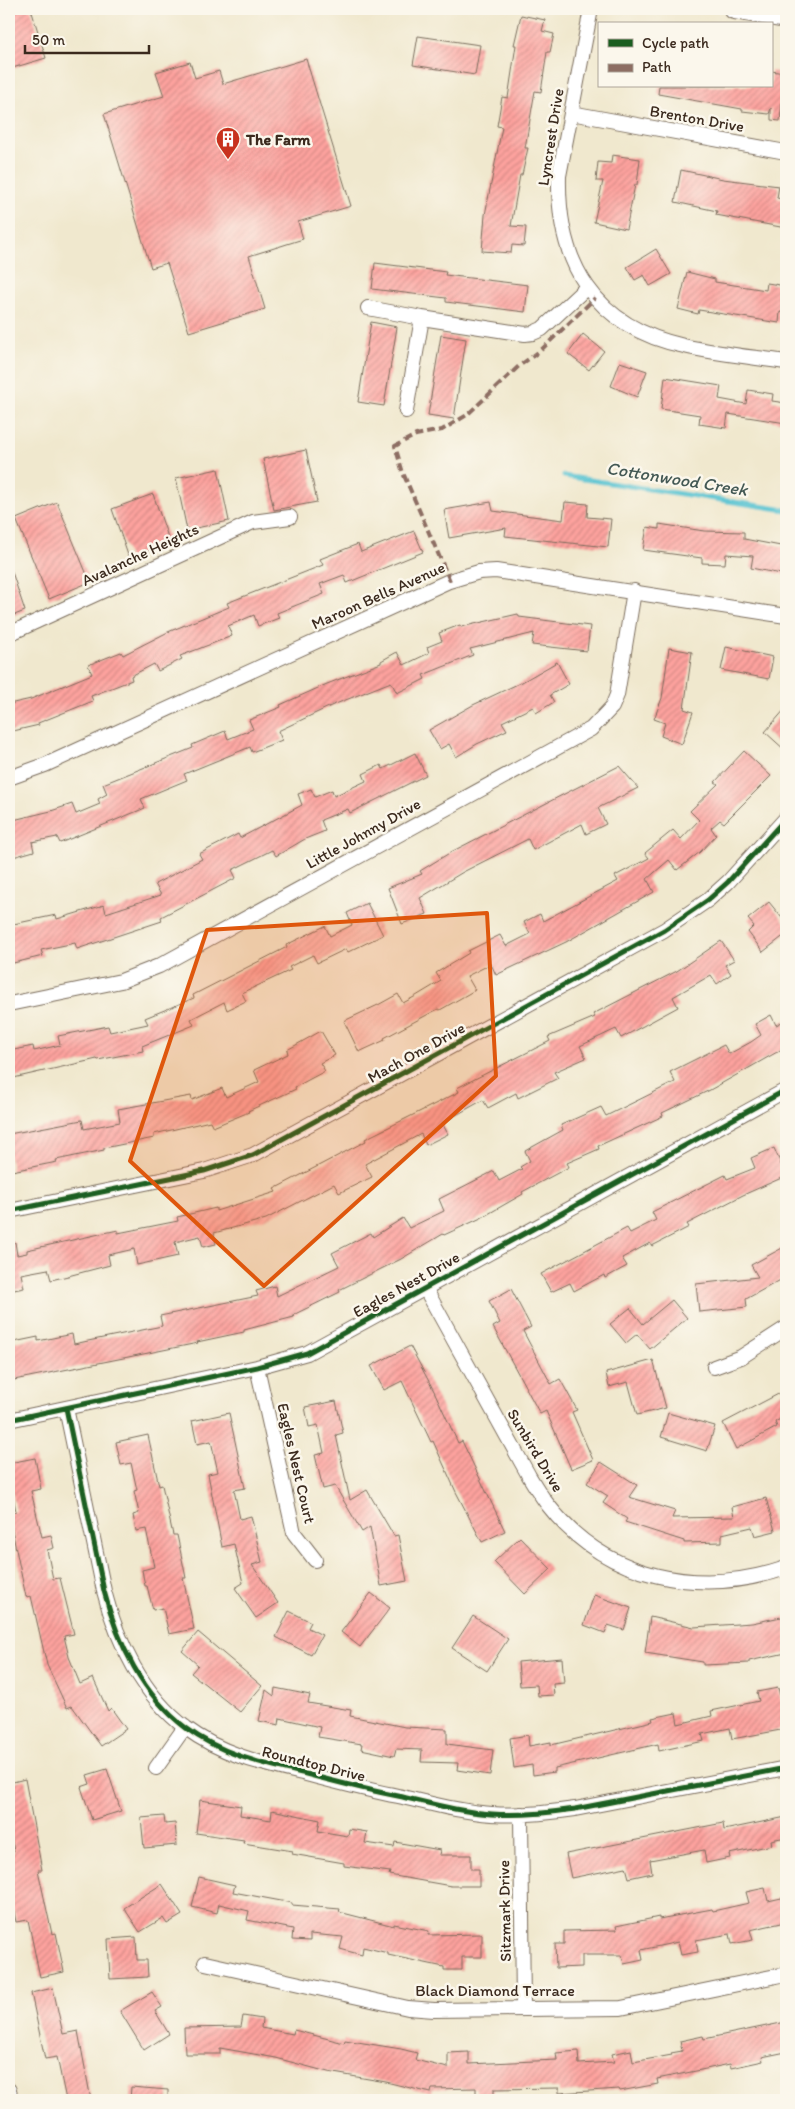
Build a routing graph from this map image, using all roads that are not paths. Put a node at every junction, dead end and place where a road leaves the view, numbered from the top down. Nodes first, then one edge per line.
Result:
1 (591, 9) edge
2 (734, 9) edge
3 (786, 18) edge
4 (571, 113) junction
5 (786, 152) edge
6 (587, 287) junction
7 (368, 308) dead end
8 (422, 318) junction
9 (786, 362) edge
10 (406, 411) dead end
11 (290, 517) dead end
12 (634, 591) junction
13 (786, 616) edge
14 (9, 634) edge
15 (9, 778) edge
16 (786, 818) edge
17 (9, 1004) edge
18 (786, 1090) edge
19 (9, 1211) edge
20 (425, 1288) junction
21 (786, 1328) edge
22 (257, 1367) junction
23 (714, 1367) dead end
24 (66, 1408) junction
25 (9, 1420) edge
26 (315, 1560) dead end
27 (786, 1568) edge
28 (185, 1727) junction
29 (156, 1768) dead end
30 (786, 1768) edge
31 (521, 1814) junction
32 (204, 1963) dead end
33 (786, 1974) edge
34 (523, 2008) junction
35 (9, 2090) edge
36 (11, 2100) edge

1 - 4 street, Lyncrest Drive
2 - 3 main road
4 - 5 street, Brenton Drive
4 - 6 street, Lyncrest Drive
6 - 8 street
6 - 9 street, Lyncrest Drive
7 - 8 street
8 - 10 street
11 - 14 street, Avalanche Heights
12 - 13 street, Maroon Bells Avenue
12 - 15 street, Maroon Bells Avenue
12 - 17 street, Little Johnny Drive
16 - 19 street, Mach One Drive
18 - 20 street, Eagles Nest Drive
20 - 22 street, Eagles Nest Drive
20 - 27 street, Sunbird Drive
21 - 23 street
22 - 24 street, Eagles Nest Drive
22 - 26 street, Eagles Nest Court
24 - 25 street, Eagles Nest Drive
24 - 28 street, Roundtop Drive
28 - 29 street
28 - 31 street, Roundtop Drive
30 - 31 street, Roundtop Drive
31 - 34 street, Sitzmark Drive
32 - 34 street, Black Diamond Terrace
33 - 34 street, Black Diamond Terrace
35 - 36 street

